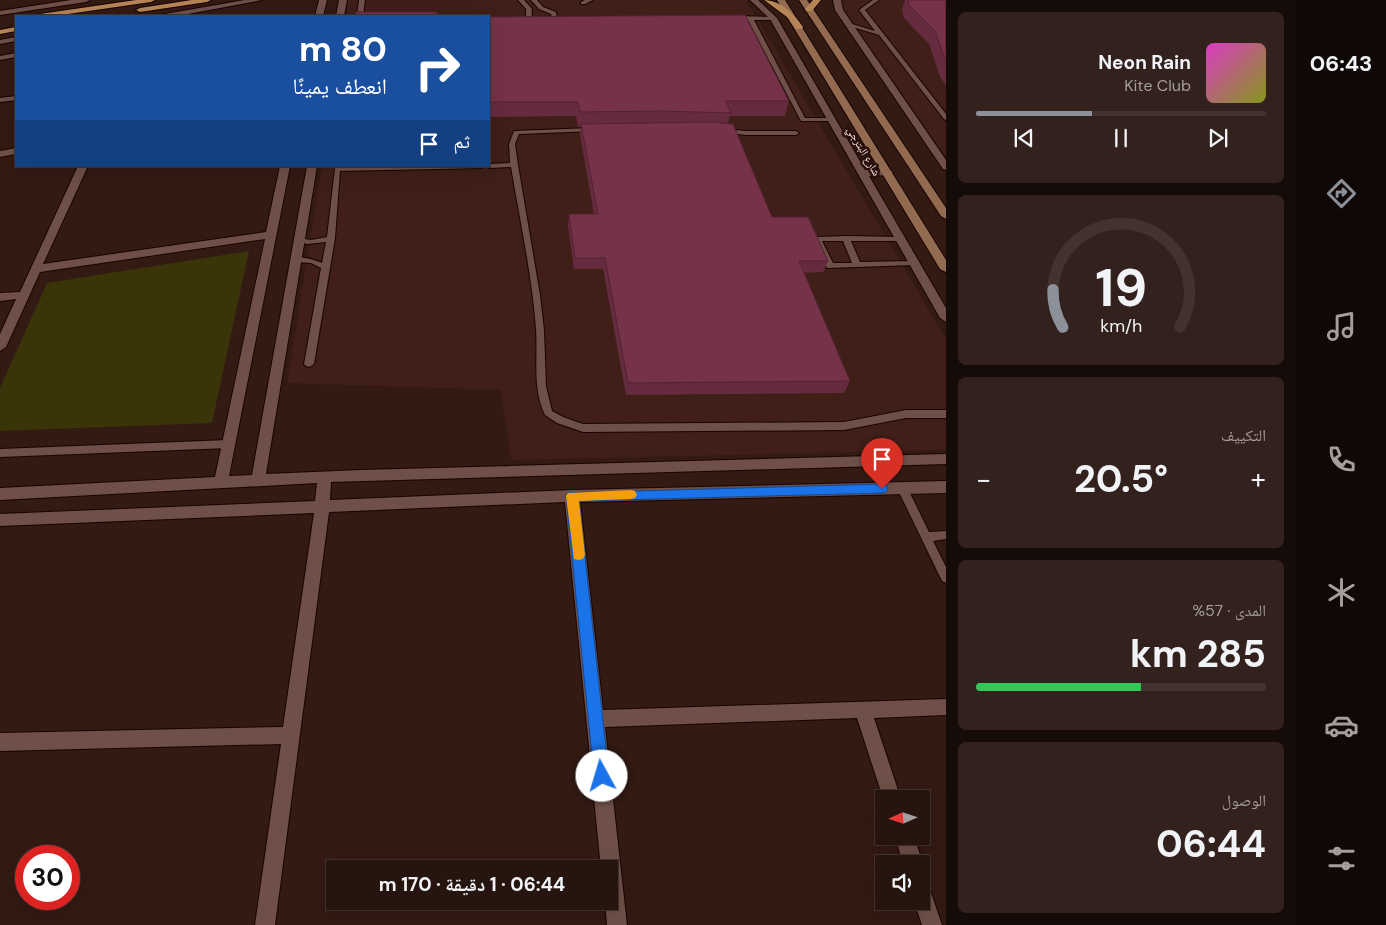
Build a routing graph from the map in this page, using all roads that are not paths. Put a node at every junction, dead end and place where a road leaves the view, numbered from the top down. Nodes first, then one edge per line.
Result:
1 (86, 0) edge
2 (152, 0) edge
3 (207, 0) edge
4 (258, 0) edge
5 (323, 0) edge
6 (342, 0) edge
7 (362, 0) edge
8 (521, 0) edge
9 (534, 0) edge
10 (590, 0) edge
11 (754, 0) edge
12 (768, 0) edge
13 (781, 0) edge
14 (803, 0) edge
15 (817, 0) edge
16 (836, 0) edge
17 (876, 0) edge
18 (51, 3) edge
19 (583, 3) dead end
20 (108, 6) junction
21 (809, 9) junction
22 (130, 12) dead end
23 (0, 13) edge
24 (47, 15) edge
25 (111, 15) dead end
26 (171, 15) edge
27 (319, 15) edge
28 (340, 15) edge
29 (360, 15) edge
30 (732, 18) edge
31 (750, 18) junction
32 (773, 18) junction
33 (529, 20) junction
34 (536, 20) edge
35 (564, 20) edge
36 (520, 21) edge
37 (849, 25) junction
38 (799, 27) junction
39 (15, 29) edge
40 (0, 32) edge
41 (881, 34) junction
42 (15, 39) edge
43 (0, 42) edge
44 (15, 55) edge
45 (0, 58) edge
46 (15, 98) edge
47 (0, 100) edge
48 (946, 118) edge
49 (832, 120) junction
50 (600, 130) edge
51 (718, 130) edge
52 (796, 133) dead end
53 (15, 151) edge
54 (0, 154) edge
55 (514, 165) junction
56 (490, 166) edge
57 (946, 166) edge
58 (83, 167) edge
59 (285, 167) edge
60 (312, 167) edge
61 (434, 167) edge
62 (888, 172) junction
63 (862, 173) junction
64 (946, 216) edge
65 (270, 236) junction
66 (331, 238) junction
67 (846, 238) junction
68 (900, 239) junction
69 (299, 240) junction
70 (296, 260) junction
71 (914, 263) junction
72 (857, 265) junction
73 (325, 267) junction
74 (946, 268) edge
75 (36, 269) junction
76 (24, 295) junction
77 (0, 297) edge
78 (946, 318) edge
79 (0, 347) edge
80 (309, 364) dead end
81 (946, 414) edge
82 (229, 444) junction
83 (0, 453) edge
84 (946, 459) edge
85 (324, 477) junction
86 (258, 481) junction
87 (221, 482) junction
88 (946, 487) edge
89 (902, 488) junction
90 (0, 494) edge
91 (572, 496) junction
92 (322, 506) junction
93 (0, 520) edge
94 (946, 536) edge
95 (926, 537) junction
96 (946, 578) edge
97 (946, 707) edge
98 (863, 710) junction
99 (596, 719) junction
100 (291, 735) junction
101 (0, 742) edge
102 (889, 790) edge
103 (927, 910) edge
104 (265, 925) edge
105 (617, 925) edge
106 (932, 925) edge

1 - 18 street
2 - 20 main road
3 - 22 main road
4 - 26 street
5 - 27 street
6 - 28 street
7 - 29 lane
8 - 33 lane
9 - 35 lane
10 - 19 lane
11 - 32 street, شارع البترجي
12 - 38 main road
13 - 38 main road, شارع البترجي
14 - 21 main road
15 - 21 main road
16 - 37 street
17 - 41 lane
18 - 23 street
20 - 24 main road
20 - 25 main road
21 - 64 main road
30 - 31 lane
31 - 32 lane
31 - 49 lane
32 - 49 street, شارع البترجي
33 - 34 lane
33 - 36 lane
37 - 41 lane
37 - 57 street
38 - 62 main road, شارع البترجي
39 - 40 main road
41 - 48 lane
42 - 43 street
44 - 45 lane
46 - 47 lane
49 - 63 street, شارع البترجي
50 - 55 lane
51 - 52 lane
53 - 54 street
55 - 56 lane
55 - 81 lane
58 - 75 street
59 - 65 street
60 - 69 street
61 - 66 lane
62 - 63 street
62 - 74 main road, شارع البترجي
63 - 68 street, شارع البترجي
65 - 75 street
65 - 82 street
66 - 69 lane
66 - 73 lane
67 - 68 lane
67 - 72 lane
67 - 72 lane
68 - 71 street, شارع البترجي
69 - 70 street
70 - 73 lane
70 - 86 street
71 - 72 lane
71 - 78 street, شارع البترجي
73 - 80 lane
75 - 76 street
76 - 77 street
76 - 79 street
82 - 83 lane
82 - 87 street
84 - 85 street
85 - 86 street
85 - 92 street
86 - 87 street
87 - 90 street
88 - 89 street
89 - 91 street
89 - 95 lane
91 - 92 street
91 - 99 street
92 - 93 street
92 - 100 street
94 - 95 lane
95 - 96 lane
97 - 98 street
98 - 99 street
98 - 102 street
99 - 105 street
100 - 101 street
100 - 104 street
103 - 106 street

